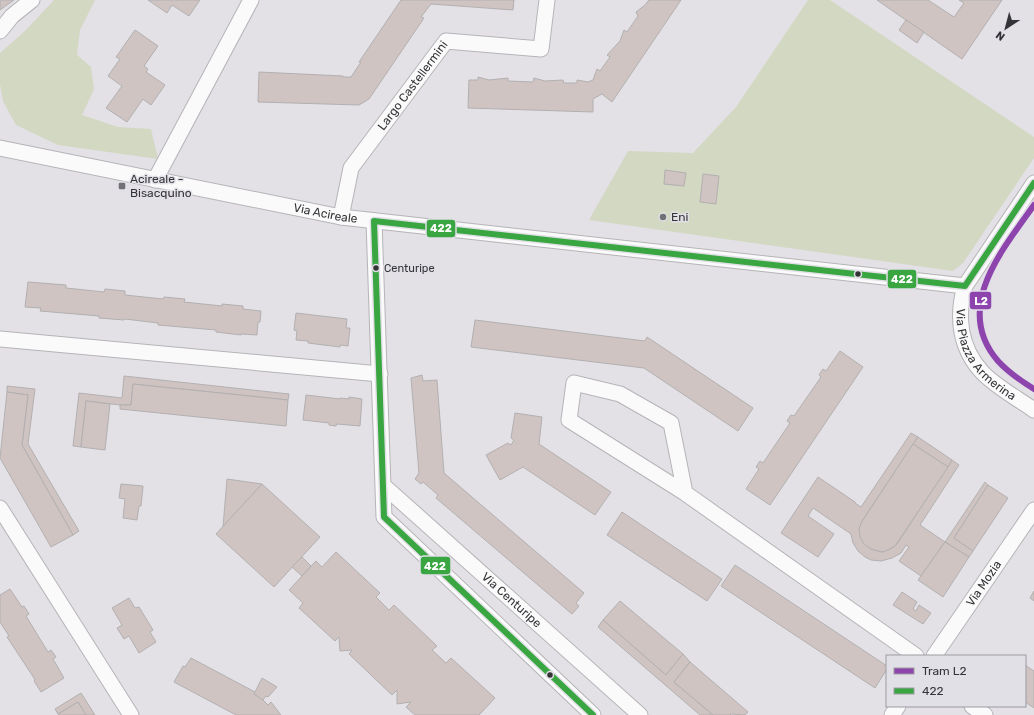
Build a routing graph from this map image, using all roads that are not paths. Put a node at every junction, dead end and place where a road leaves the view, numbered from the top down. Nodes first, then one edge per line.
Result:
1 (32, 0) edge
2 (250, 0) edge
3 (547, 0) edge
4 (0, 31) edge
5 (0, 148) edge
6 (155, 180) junction
7 (1034, 183) edge
8 (341, 217) junction
9 (374, 220) junction
10 (965, 286) junction
11 (0, 339) edge
12 (380, 374) junction
13 (1034, 410) edge
14 (384, 486) junction
15 (685, 493) junction
16 (0, 508) edge
17 (1034, 510) edge
18 (915, 655) edge
19 (935, 655) edge
20 (973, 707) edge
21 (131, 715) edge
22 (593, 715) edge
23 (640, 715) edge
24 (985, 715) edge

1 - 4 street
2 - 6 street
3 - 8 street, Largo Castellermini
5 - 6 street, Via Acireale
6 - 8 street, Via Acireale
7 - 10 street
8 - 9 street, Via Acireale
9 - 10 street, Via Acireale
9 - 12 street
10 - 13 street, Via Piazza Armerina
11 - 12 street
12 - 14 street
14 - 22 street
14 - 23 street, Via Centuripe
15 - 15 street
15 - 18 street
16 - 21 street
17 - 19 street, Via Mozia
20 - 24 street

